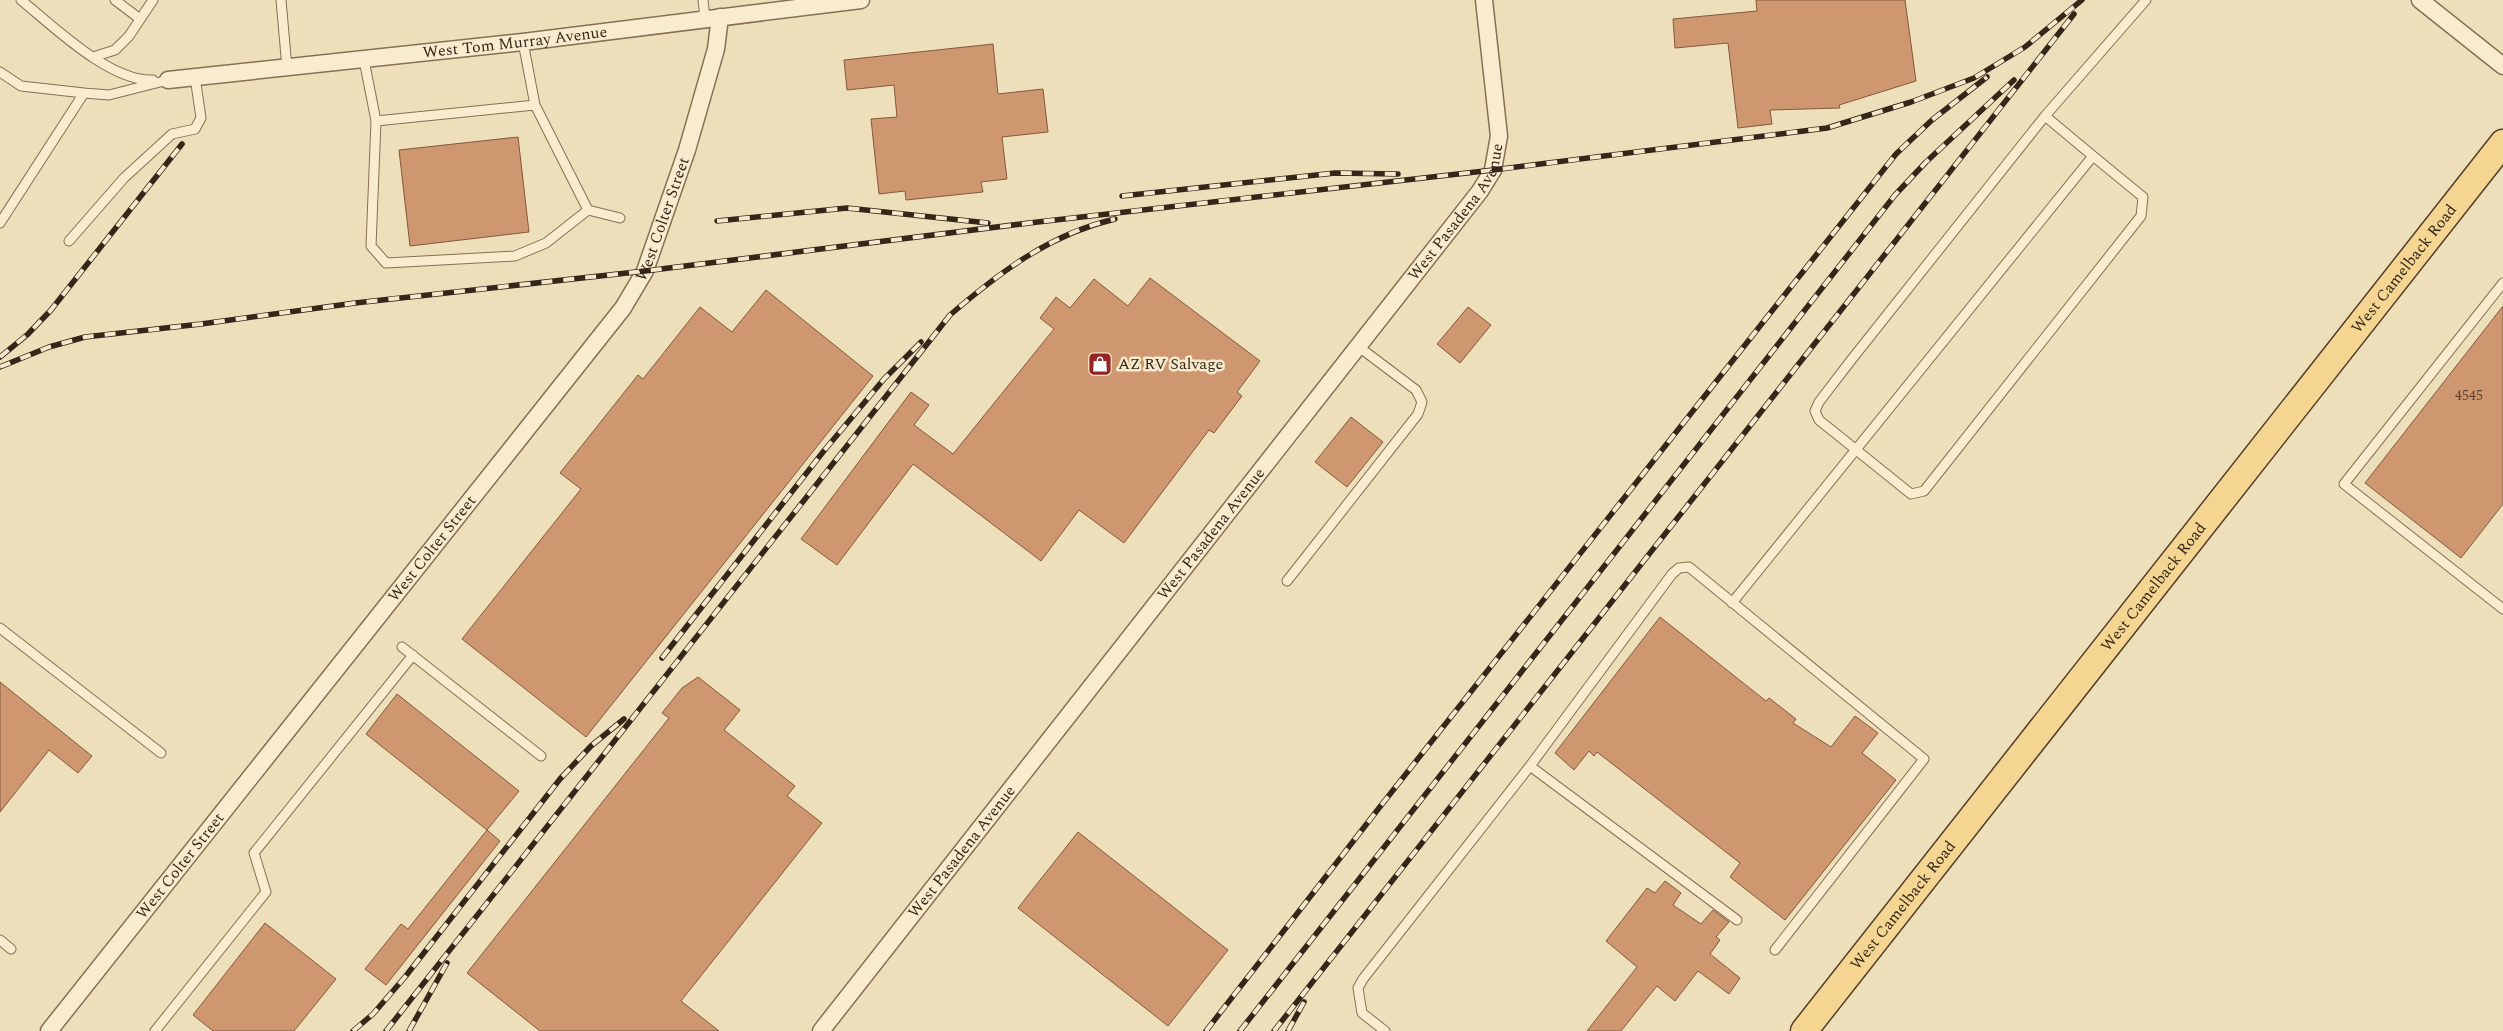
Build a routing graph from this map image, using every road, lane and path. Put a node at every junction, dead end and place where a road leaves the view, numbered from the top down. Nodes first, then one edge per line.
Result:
1 (21, 0) edge
2 (115, 0) edge
3 (153, 0) edge
4 (281, 0) edge
5 (703, 0) edge
6 (861, 0) edge
7 (1484, 0) edge
8 (2146, 0) edge
9 (2420, 0) edge
10 (713, 18) junction
11 (140, 19) junction
12 (523, 42) junction
13 (93, 57) junction
14 (364, 60) junction
15 (2503, 66) edge
16 (287, 68) junction
17 (0, 72) edge
18 (195, 77) junction
19 (168, 80) junction
20 (84, 94) junction
21 (535, 105) junction
22 (2045, 116) junction
23 (376, 121) junction
24 (2503, 142) edge
25 (2094, 156) junction
26 (588, 210) junction
27 (620, 218) dead end
28 (0, 223) edge
29 (68, 241) dead end
30 (2503, 283) edge
31 (1359, 347) junction
32 (1856, 450) junction
33 (1287, 581) dead end
34 (1732, 603) junction
35 (2503, 610) edge
36 (0, 628) edge
37 (402, 647) dead end
38 (413, 655) junction
39 (161, 753) dead end
40 (540, 756) dead end
41 (1530, 766) junction
42 (1737, 920) dead end
43 (0, 940) edge
44 (11, 949) dead end
45 (1775, 950) dead end
46 (50, 1031) edge
47 (155, 1031) edge
48 (821, 1031) edge
49 (1385, 1031) edge
50 (1804, 1031) edge

1 - 13 lane
2 - 11 lane
3 - 11 lane
4 - 16 lane
5 - 10 lane
6 - 10 street, West Tom Murray Avenue
7 - 31 street, West Pasadena Avenue
8 - 22 lane
9 - 15 street
10 - 12 street, West Tom Murray Avenue
10 - 46 street, West Colter Street
11 - 13 lane
12 - 14 street, West Tom Murray Avenue
12 - 21 lane
13 - 19 lane
14 - 16 street, West Tom Murray Avenue
14 - 23 lane
16 - 18 street, West Tom Murray Avenue
17 - 20 lane
18 - 19 street, West Tom Murray Avenue
18 - 29 lane
19 - 20 lane
20 - 28 lane
21 - 23 lane
21 - 26 lane
22 - 25 lane
22 - 32 lane
23 - 26 lane
24 - 50 main road, West Camelback Road
25 - 32 lane
25 - 32 lane
26 - 27 lane
30 - 35 lane
31 - 33 lane
31 - 48 street, West Pasadena Avenue
32 - 34 lane
34 - 41 lane
34 - 45 lane
36 - 39 lane
37 - 38 lane
38 - 40 lane
38 - 47 lane
41 - 42 lane
41 - 49 lane
43 - 44 lane

